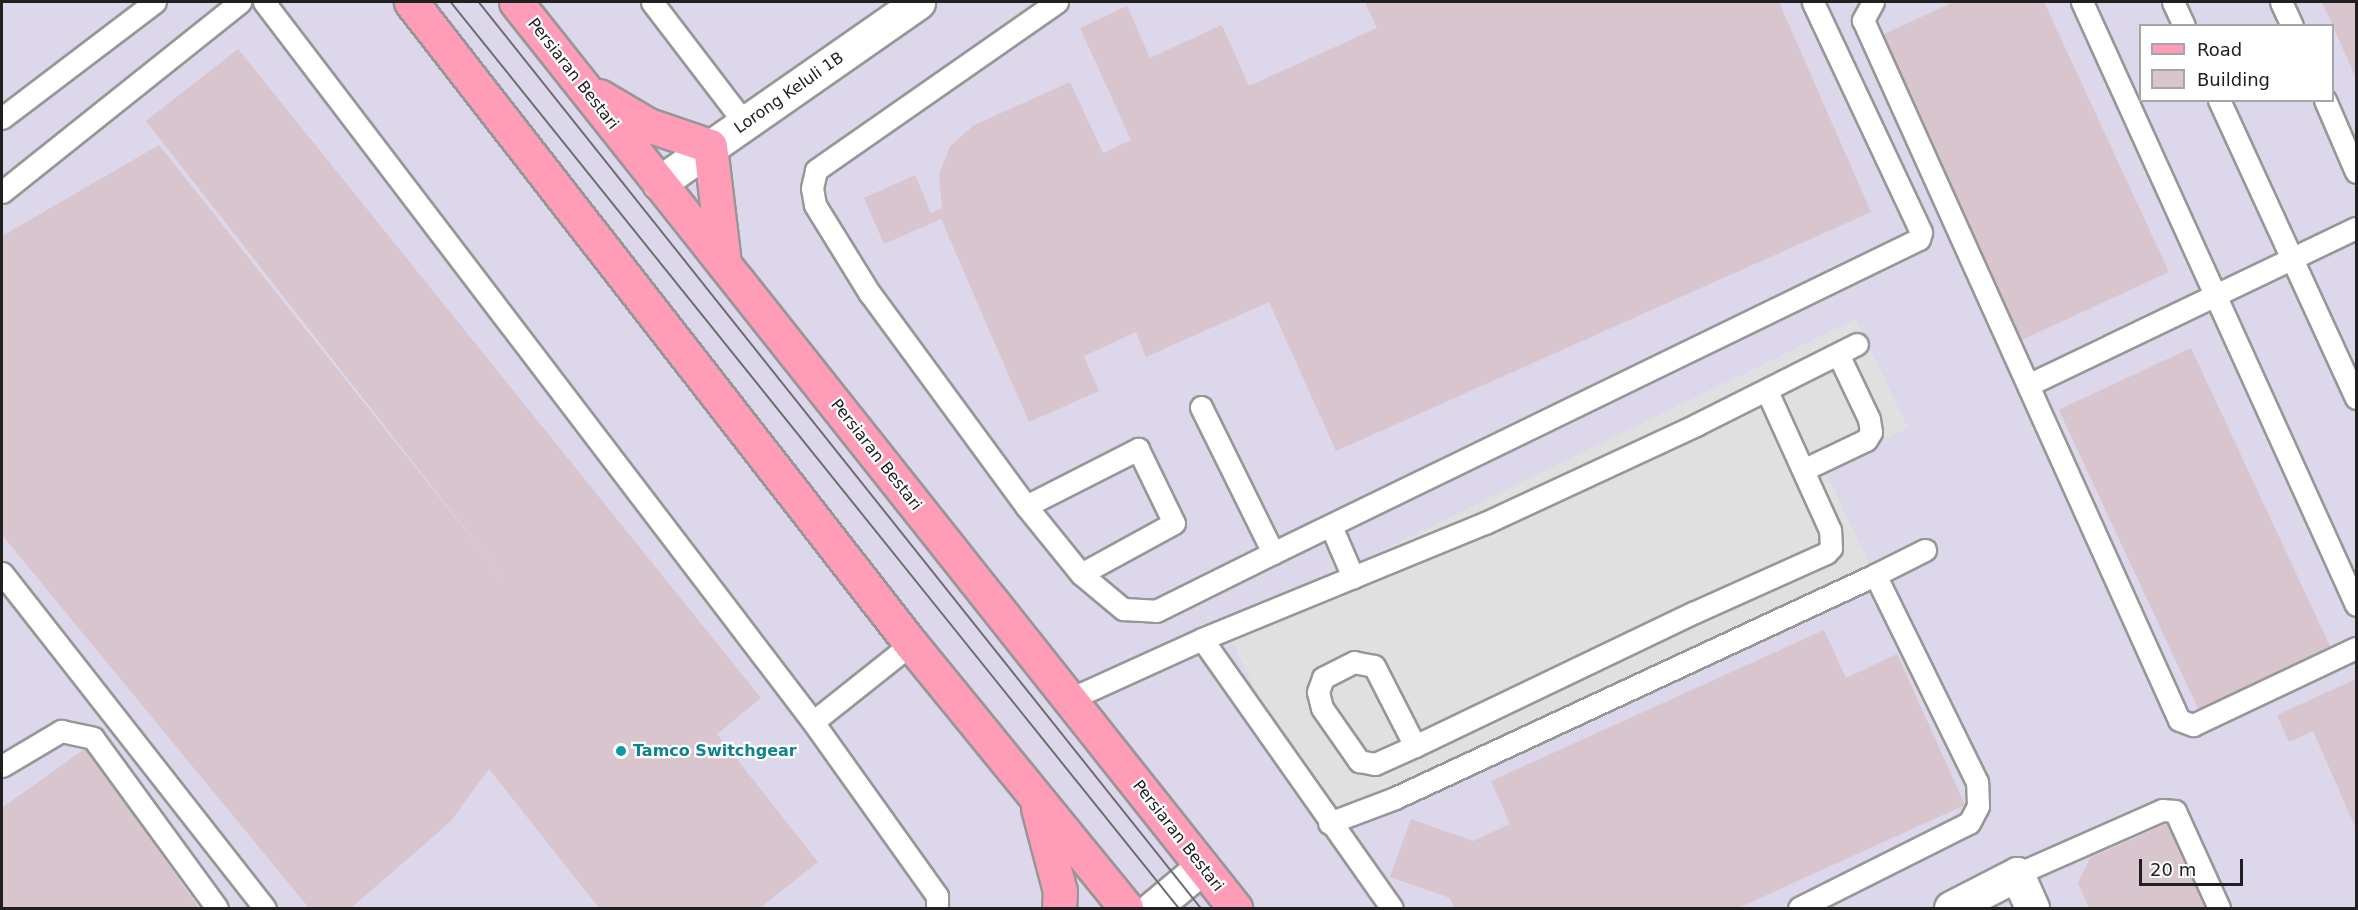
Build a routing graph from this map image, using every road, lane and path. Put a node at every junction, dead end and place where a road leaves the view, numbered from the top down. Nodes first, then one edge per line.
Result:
1 (155, 2) edge
2 (240, 2) edge
3 (264, 2) edge
4 (411, 2) edge
5 (516, 2) edge
6 (652, 2) edge
7 (918, 2) edge
8 (1057, 2) edge
9 (1813, 2) edge
10 (1873, 2) edge
11 (2082, 2) edge
12 (2173, 2) edge
13 (2281, 2) edge
14 (2183, 24) edge
15 (2291, 24) edge
16 (583, 87) junction
17 (2220, 102) edge
18 (2326, 102) edge
19 (2, 118) edge
20 (746, 125) junction
21 (711, 146) junction
22 (2356, 172) edge
23 (660, 183) junction
24 (2, 192) edge
25 (2356, 228) edge
26 (2292, 257) junction
27 (724, 264) junction
28 (2217, 294) junction
29 (1857, 344) dead end
30 (1838, 354) junction
31 (2031, 384) junction
32 (1767, 391) junction
33 (2356, 398) edge
34 (1200, 407) dead end
35 (1805, 469) junction
36 (1026, 506) junction
37 (1331, 526) junction
38 (1925, 550) dead end
39 (1272, 553) junction
40 (2, 573) edge
41 (1081, 574) junction
42 (1875, 574) junction
43 (1353, 577) junction
44 (2355, 597) edge
45 (1202, 639) junction
46 (911, 644) junction
47 (2356, 648) edge
48 (1070, 699) junction
49 (813, 722) junction
50 (1415, 746) junction
51 (2, 766) edge
52 (1030, 787) junction
53 (1329, 824) junction
54 (1202, 867) junction
55 (2017, 874) junction
56 (208, 905) edge
57 (265, 909) edge
58 (937, 909) edge
59 (1059, 909) edge
60 (1126, 909) edge
61 (1153, 909) edge
62 (1235, 909) edge
63 (1392, 909) edge
64 (1798, 909) edge
65 (1951, 909) edge
66 (2032, 909) edge
67 (2219, 909) edge

1 - 19 lane
2 - 24 lane
3 - 49 lane
4 - 46 main road
5 - 16 main road, Persiaran Bestari
6 - 20 lane
7 - 20 street, Lorong Keluli 1B
8 - 36 lane
9 - 37 lane
10 - 31 lane
11 - 28 lane
12 - 14 lane
13 - 15 lane
16 - 21 main road
16 - 23 main road, Persiaran Bestari
17 - 26 lane
18 - 22 lane
20 - 21 street, Lorong Keluli 1B
21 - 23 street, Lorong Keluli 1B
21 - 27 main road
23 - 27 main road, Persiaran Bestari
25 - 26 lane
26 - 28 lane
26 - 33 lane
27 - 48 main road, Persiaran Bestari
28 - 31 lane
28 - 44 lane
29 - 30 lane
30 - 32 lane
30 - 35 lane
31 - 47 lane
32 - 35 lane
32 - 43 lane
34 - 39 lane
35 - 50 lane
36 - 41 lane
36 - 41 lane
37 - 39 lane
37 - 43 lane
38 - 42 lane
39 - 41 lane
40 - 57 lane
42 - 53 lane
42 - 64 lane
43 - 45 lane
45 - 48 lane
45 - 53 lane
46 - 49 lane
46 - 52 main road
48 - 54 main road, Persiaran Bestari
49 - 58 lane
50 - 50 lane
51 - 56 lane
52 - 59 main road
52 - 60 main road
53 - 63 lane
54 - 61 street
54 - 62 main road, Persiaran Bestari
55 - 65 street
55 - 66 street
55 - 67 lane

